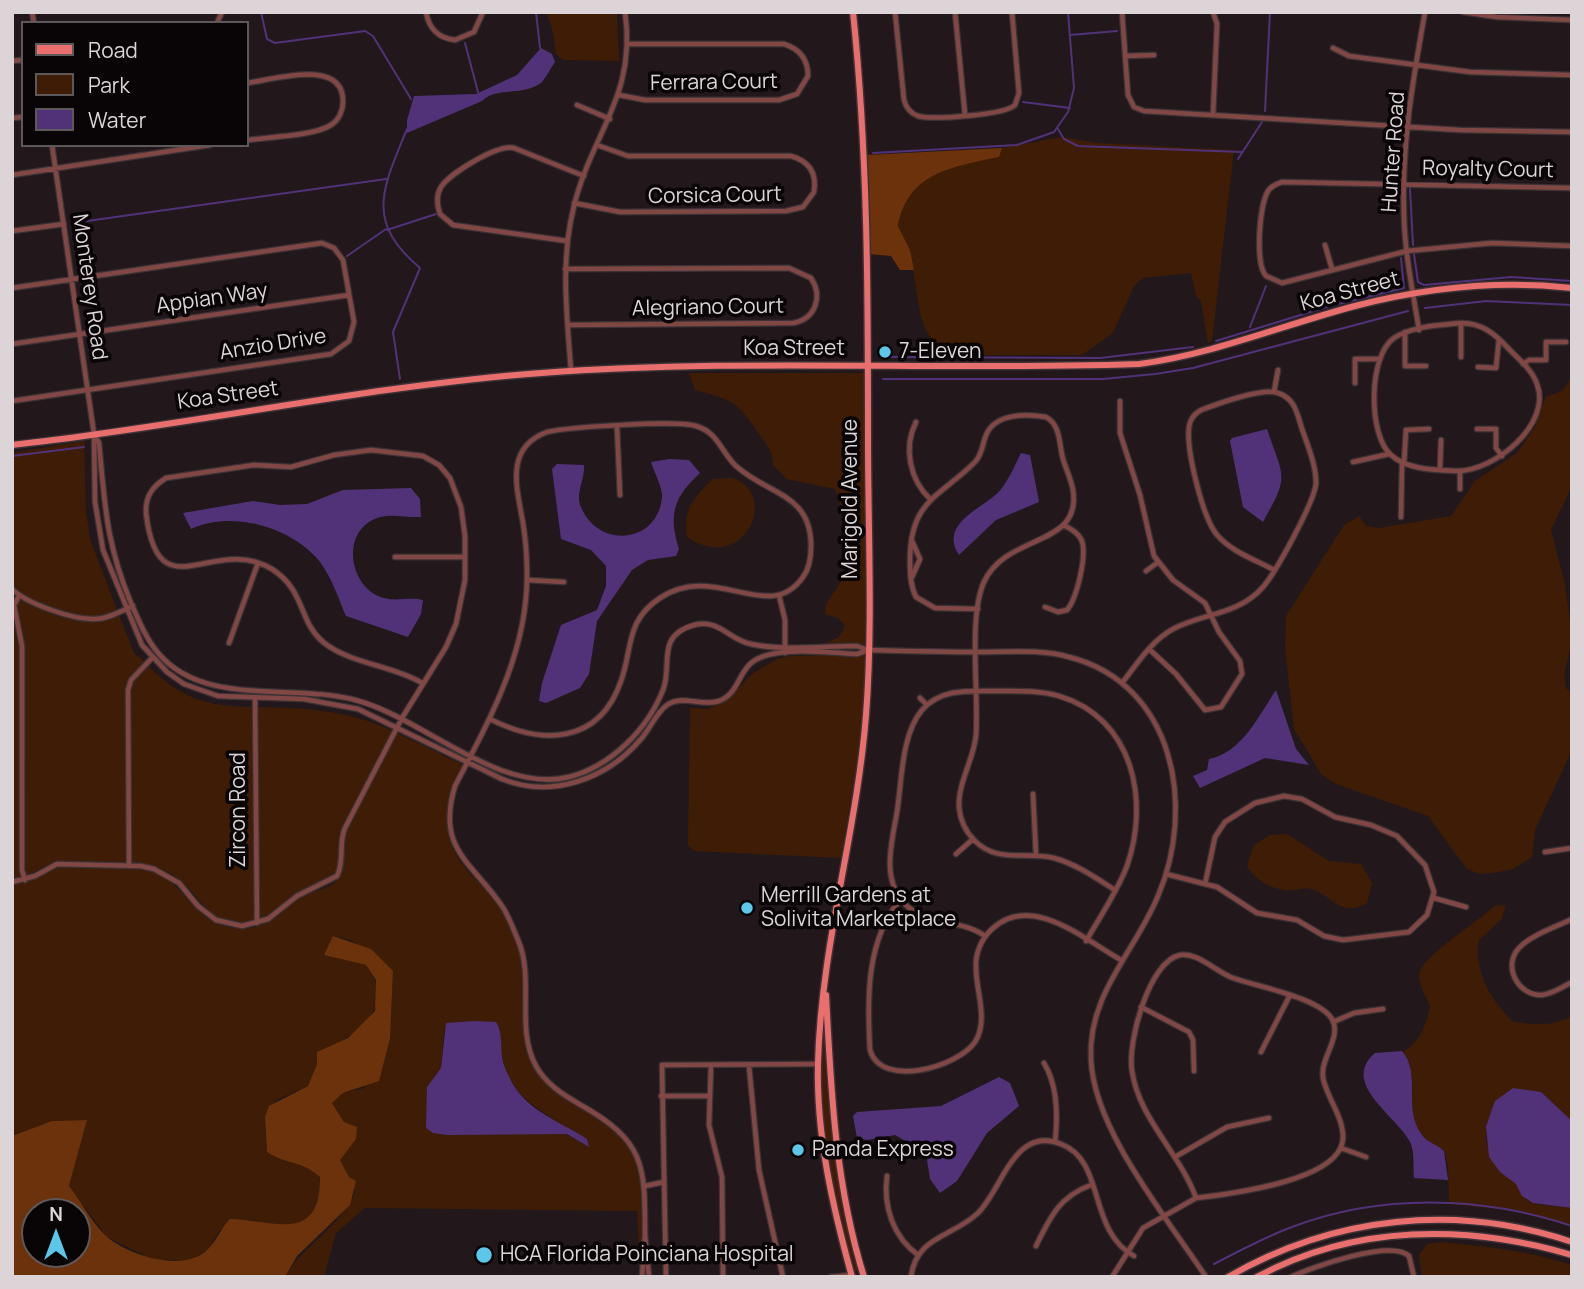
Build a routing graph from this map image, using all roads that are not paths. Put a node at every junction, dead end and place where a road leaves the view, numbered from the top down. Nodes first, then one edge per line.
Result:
1 (426, 12) edge
2 (483, 12) edge
3 (625, 12) edge
4 (853, 12) edge
5 (895, 12) edge
6 (955, 12) edge
7 (1012, 12) edge
8 (1122, 12) edge
9 (1213, 12) edge
10 (1425, 12) edge
11 (1462, 12) edge
12 (1570, 12) edge
13 (1571, 20) edge
14 (628, 44) junction
15 (1333, 48) dead end
16 (1154, 55) dead end
17 (1125, 56) junction
18 (1417, 66) junction
19 (1572, 75) edge
20 (248, 83) edge
21 (619, 95) junction
22 (577, 105) dead end
23 (965, 115) junction
24 (1213, 115) junction
25 (610, 119) junction
26 (1408, 124) junction
27 (1572, 132) edge
28 (248, 140) edge
29 (597, 145) junction
30 (52, 147) edge
31 (197, 147) edge
32 (55, 168) junction
33 (12, 174) edge
34 (583, 176) junction
35 (1404, 184) junction
36 (1572, 188) edge
37 (575, 203) junction
38 (64, 224) junction
39 (12, 231) edge
40 (567, 241) junction
41 (1325, 245) dead end
42 (1572, 246) edge
43 (1407, 251) junction
44 (565, 269) junction
45 (1332, 269) junction
46 (72, 279) junction
47 (12, 288) edge
48 (1572, 288) edge
49 (1413, 294) junction
50 (349, 295) junction
51 (1461, 323) junction
52 (568, 325) junction
53 (1419, 330) junction
54 (1405, 332) junction
55 (80, 335) junction
56 (1499, 339) junction
57 (1566, 342) dead end
58 (12, 344) edge
59 (1461, 357) dead end
60 (1378, 359) junction
61 (1523, 364) junction
62 (868, 366) junction
63 (1426, 366) dead end
64 (1478, 367) dead end
65 (1278, 370) dead end
66 (571, 371) junction
67 (1355, 383) dead end
68 (88, 390) junction
69 (1274, 392) junction
70 (12, 401) edge
71 (1120, 401) dead end
72 (916, 422) dead end
73 (617, 427) junction
74 (1429, 429) dead end
75 (1477, 429) dead end
76 (94, 433) junction
77 (1441, 440) dead end
78 (12, 445) edge
79 (1390, 454) junction
80 (1502, 456) junction
81 (1353, 462) dead end
82 (1403, 463) junction
83 (1440, 469) junction
84 (1460, 471) junction
85 (1460, 489) dead end
86 (620, 495) dead end
87 (930, 499) junction
88 (1402, 517) dead end
89 (1063, 525) junction
90 (912, 536) junction
91 (465, 556) junction
92 (395, 557) dead end
93 (258, 563) junction
94 (1157, 563) junction
95 (1274, 570) junction
96 (1146, 571) dead end
97 (527, 580) junction
98 (564, 582) dead end
99 (911, 584) junction
100 (12, 589) edge
101 (19, 596) junction
102 (779, 596) junction
103 (133, 606) junction
104 (1045, 607) dead end
105 (125, 609) junction
106 (978, 609) junction
107 (1211, 616) junction
108 (229, 643) dead end
109 (785, 645) junction
110 (1149, 649) junction
111 (869, 650) junction
112 (977, 652) junction
113 (785, 653) junction
114 (152, 658) junction
115 (422, 683) junction
116 (1122, 683) junction
117 (977, 691) junction
118 (255, 697) junction
119 (920, 698) dead end
120 (927, 705) junction
121 (402, 718) junction
122 (490, 719) junction
123 (398, 726) junction
124 (471, 755) junction
125 (468, 762) junction
126 (1033, 794) dead end
127 (972, 839) junction
128 (1572, 848) edge
129 (1545, 852) dead end
130 (956, 854) dead end
131 (1036, 855) junction
132 (129, 865) junction
133 (1167, 874) junction
134 (25, 880) junction
135 (12, 882) edge
136 (1205, 884) junction
137 (1115, 890) junction
138 (1434, 898) junction
139 (901, 899) junction
140 (1466, 907) dead end
141 (1572, 919) edge
142 (257, 923) junction
143 (985, 936) junction
144 (1086, 941) junction
145 (1122, 961) junction
146 (1572, 982) edge
147 (826, 983) junction
148 (1290, 995) junction
149 (1141, 1007) junction
150 (1383, 1009) dead end
151 (1333, 1022) junction
152 (1261, 1052) dead end
153 (1044, 1063) dead end
154 (710, 1065) junction
155 (818, 1065) junction
156 (749, 1066) junction
157 (1194, 1071) dead end
158 (661, 1096) junction
159 (710, 1096) junction
160 (1269, 1118) dead end
161 (1055, 1142) junction
162 (1341, 1148) junction
163 (1175, 1157) junction
164 (1366, 1157) dead end
165 (887, 1176) dead end
166 (664, 1182) junction
167 (1091, 1185) junction
168 (645, 1186) junction
169 (1215, 1196) junction
170 (1196, 1198) junction
171 (1216, 1204) dead end
172 (1165, 1214) junction
173 (645, 1235) junction
174 (1572, 1242) edge
175 (1035, 1245) dead end
176 (1128, 1252) junction
177 (918, 1255) junction
178 (1572, 1255) edge
179 (1134, 1256) dead end
180 (863, 1274) edge
181 (851, 1276) edge
182 (642, 1277) edge
183 (649, 1277) edge
184 (666, 1277) edge
185 (723, 1277) edge
186 (783, 1277) edge
187 (831, 1277) edge
188 (911, 1277) edge
189 (1112, 1277) edge
190 (1206, 1277) edge
191 (1228, 1277) edge
192 (1257, 1277) edge
193 (1290, 1277) edge
194 (1414, 1277) edge

1 - 2 street
3 - 14 street
4 - 62 main road, Marigold Avenue
5 - 23 street
6 - 23 street
7 - 23 street
8 - 17 street
9 - 24 street
10 - 18 street, Hunter Road
11 - 13 street
12 - 13 street
14 - 21 street
14 - 21 street, Ferrara Court
15 - 18 street
16 - 17 street
17 - 24 street
18 - 19 street
18 - 26 street, Hunter Road
20 - 28 street
21 - 25 street
22 - 25 street
24 - 26 street
25 - 29 street
26 - 27 street
26 - 35 street, Hunter Road
29 - 34 street
29 - 37 street, Corsica Court
30 - 32 street, Monterey Road
31 - 32 street
32 - 33 street
32 - 38 street, Monterey Road
34 - 37 street
34 - 40 street
35 - 36 street, Royalty Court
35 - 43 street, Hunter Road
35 - 45 street, Royalty Court
37 - 40 street
38 - 39 street
38 - 46 street, Monterey Road
40 - 44 street
41 - 45 street
42 - 43 street
43 - 45 street
43 - 49 street, Hunter Road
44 - 52 street
44 - 52 street, Alegriano Court
46 - 47 street, Anzio Drive
46 - 50 street, Anzio Drive
46 - 55 street, Monterey Road
48 - 49 main road, Koa Street
49 - 53 street, Hunter Road
49 - 62 main road, Koa Street
50 - 55 street, Appian Way
50 - 68 street, Anzio Drive
51 - 53 street
51 - 56 street
51 - 59 street
52 - 66 street
53 - 54 street
54 - 60 street
54 - 63 street
55 - 58 street, Appian Way
55 - 68 street, Monterey Road
56 - 61 street
56 - 64 street
57 - 61 street
60 - 67 street
60 - 79 street
61 - 80 street
62 - 66 main road, Koa Street
62 - 111 main road, Marigold Avenue
65 - 69 street
66 - 76 main road, Koa Street
68 - 70 street, Anzio Drive
68 - 76 street, Monterey Road
69 - 95 street
69 - 95 street
71 - 94 street
72 - 87 street
73 - 86 street
73 - 97 street
73 - 102 street
74 - 82 street
75 - 80 street
76 - 78 main road, Koa Street
76 - 103 street
76 - 105 street
77 - 83 street
79 - 81 street
79 - 82 street
80 - 84 street
82 - 83 street
82 - 88 street
83 - 84 street
84 - 85 street
87 - 89 street
87 - 90 street
89 - 104 street
89 - 106 street
90 - 99 street
90 - 99 street
91 - 92 street
91 - 93 street
91 - 115 street
93 - 108 street
93 - 115 street
94 - 96 street
94 - 107 street
95 - 107 street
97 - 98 street
97 - 122 street
99 - 106 street
100 - 101 street
101 - 105 street
101 - 134 street
102 - 109 street
102 - 122 street
103 - 105 street
103 - 121 street
105 - 114 street
106 - 112 street
107 - 110 street
107 - 110 street
109 - 111 street
109 - 113 street
109 - 124 street
110 - 116 street
111 - 112 street
111 - 113 street
111 - 147 main road, Marigold Avenue
112 - 116 street
112 - 117 street
113 - 125 street
114 - 118 street
114 - 132 street
115 - 121 street
116 - 133 street
117 - 120 street
117 - 127 street
117 - 137 street
118 - 123 street
118 - 142 street, Zircon Road
119 - 120 street
120 - 139 street
121 - 123 street
121 - 124 street
122 - 124 street
123 - 125 street
123 - 142 street
124 - 125 street
125 - 168 street
126 - 131 street
127 - 130 street
127 - 131 street
128 - 129 street
131 - 137 street
132 - 134 street
132 - 142 street
133 - 136 street
133 - 145 street
134 - 135 street
136 - 138 street
136 - 138 street
137 - 144 street
138 - 140 street
139 - 143 street
139 - 143 street
141 - 146 street
143 - 144 street
144 - 145 street
145 - 172 street
147 - 155 main road, Marigold Avenue
147 - 180 main road, Marigold Avenue
148 - 149 street
148 - 151 street
148 - 152 street
149 - 157 street
149 - 163 street
150 - 151 street
151 - 162 street
153 - 161 street
154 - 156 street
154 - 158 street
154 - 159 street
155 - 156 street
155 - 181 main road, Marigold Avenue
156 - 186 street
158 - 159 street
158 - 166 street
159 - 185 street
160 - 163 street
161 - 167 street
161 - 177 street
162 - 164 street
162 - 169 street
163 - 170 street
165 - 177 street
166 - 168 street
166 - 184 street
167 - 175 street
167 - 176 street
168 - 173 street
169 - 170 street
169 - 171 street
170 - 172 street
172 - 176 street
172 - 190 street
173 - 182 street
173 - 183 street
174 - 191 main road
176 - 179 street
176 - 189 street
177 - 188 street
178 - 192 main road
180 - 181 street
181 - 187 street
193 - 194 street

